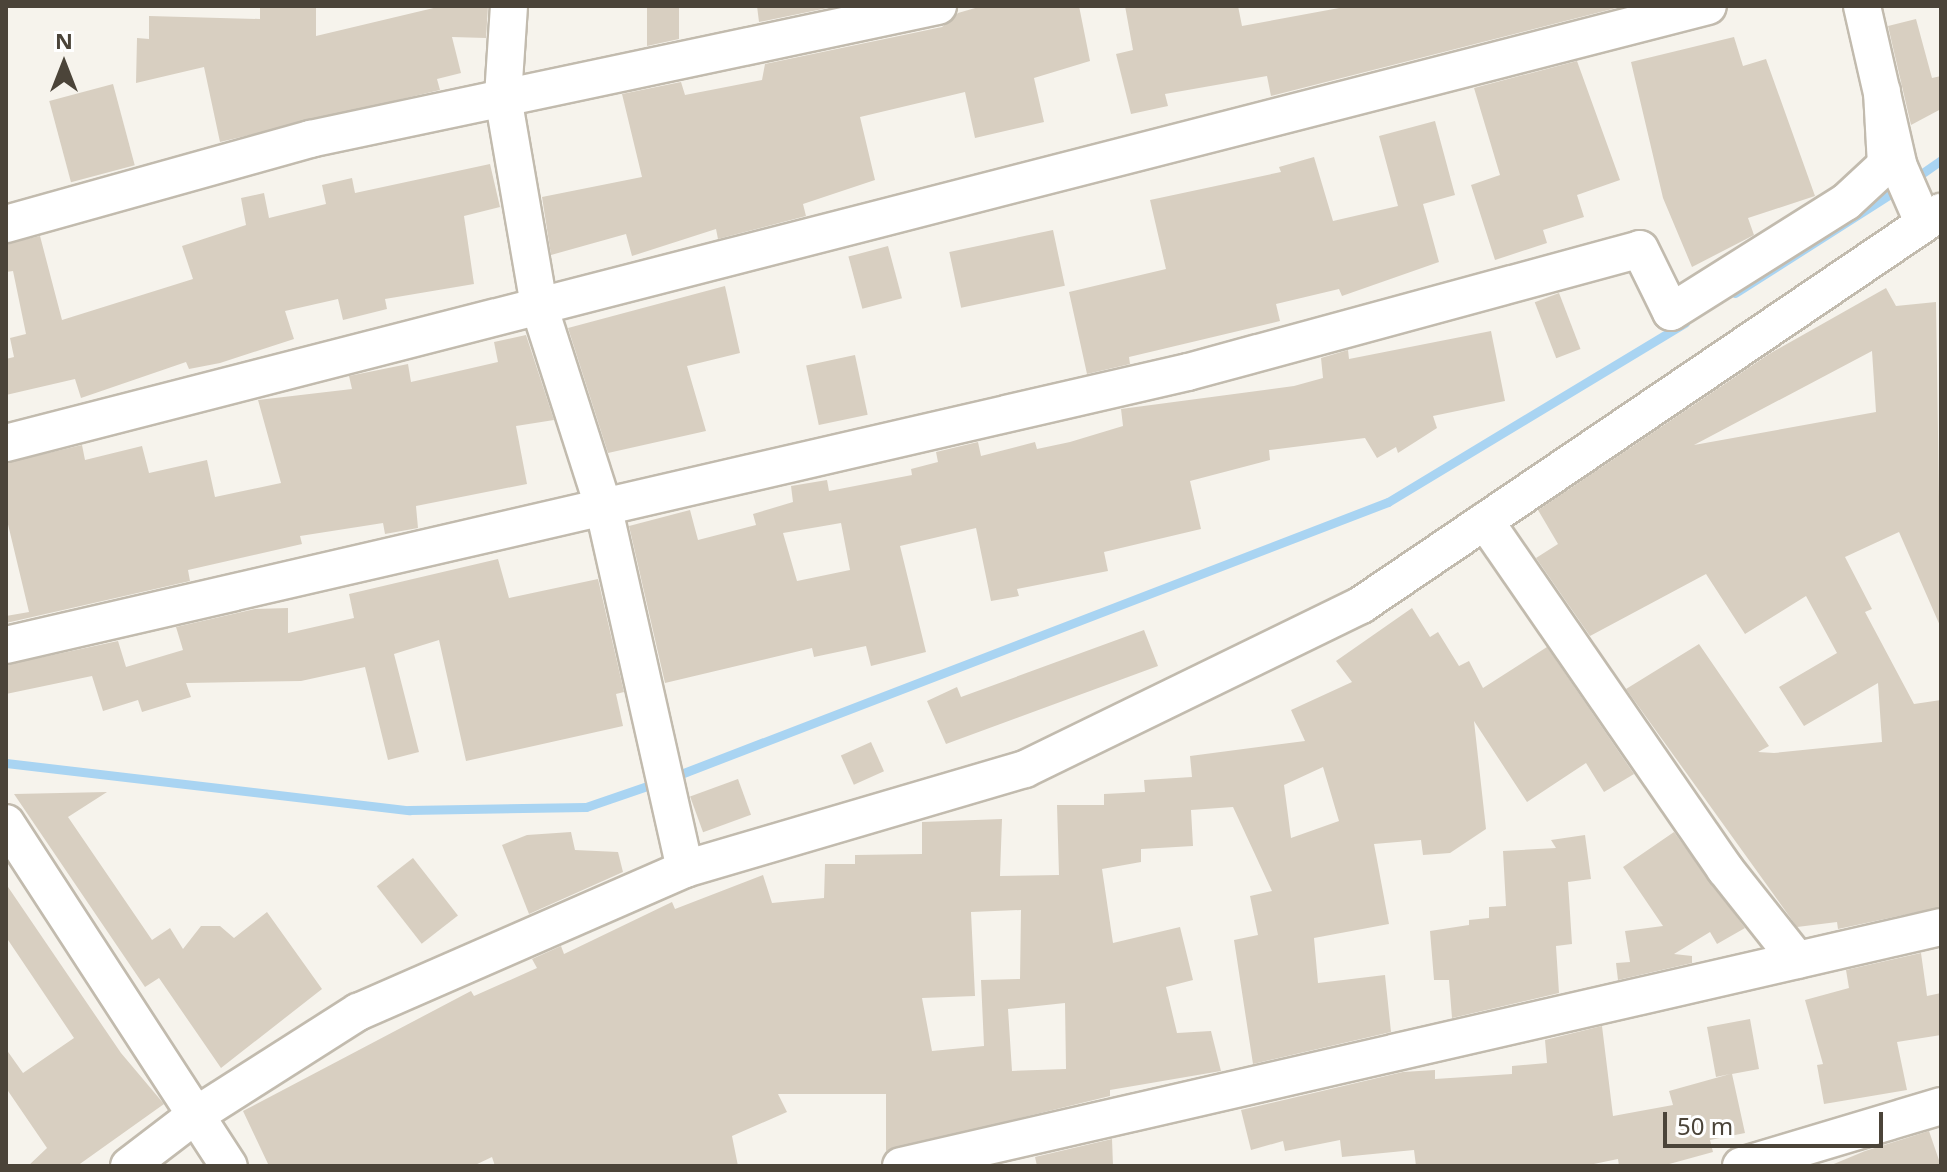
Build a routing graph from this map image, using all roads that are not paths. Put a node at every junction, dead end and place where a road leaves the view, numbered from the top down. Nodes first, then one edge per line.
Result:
1 (509, 6) edge
2 (938, 6) edge
3 (1708, 6) edge
4 (1862, 6) edge
5 (1882, 92) junction
6 (503, 97) junction
7 (1932, 217) edge
8 (6, 224) edge
9 (539, 306) junction
10 (6, 443) edge
11 (603, 505) junction
12 (1485, 521) junction
13 (6, 645) edge
14 (6, 823) edge
15 (685, 869) junction
16 (1941, 927) edge
17 (1797, 960) junction
18 (1941, 1106) edge
19 (193, 1117) junction
20 (129, 1166) edge
21 (229, 1166) edge
22 (901, 1166) edge
23 (1741, 1166) edge

1 - 6 street
2 - 6 street
3 - 9 street
4 - 5 street
5 - 7 street
5 - 11 street
6 - 8 street
6 - 9 street
7 - 12 street
9 - 10 street
9 - 11 street
11 - 13 street
11 - 15 street
12 - 15 street
12 - 17 street
14 - 19 street
15 - 19 street
16 - 17 street
17 - 22 street
18 - 23 street
19 - 20 street
19 - 21 street

